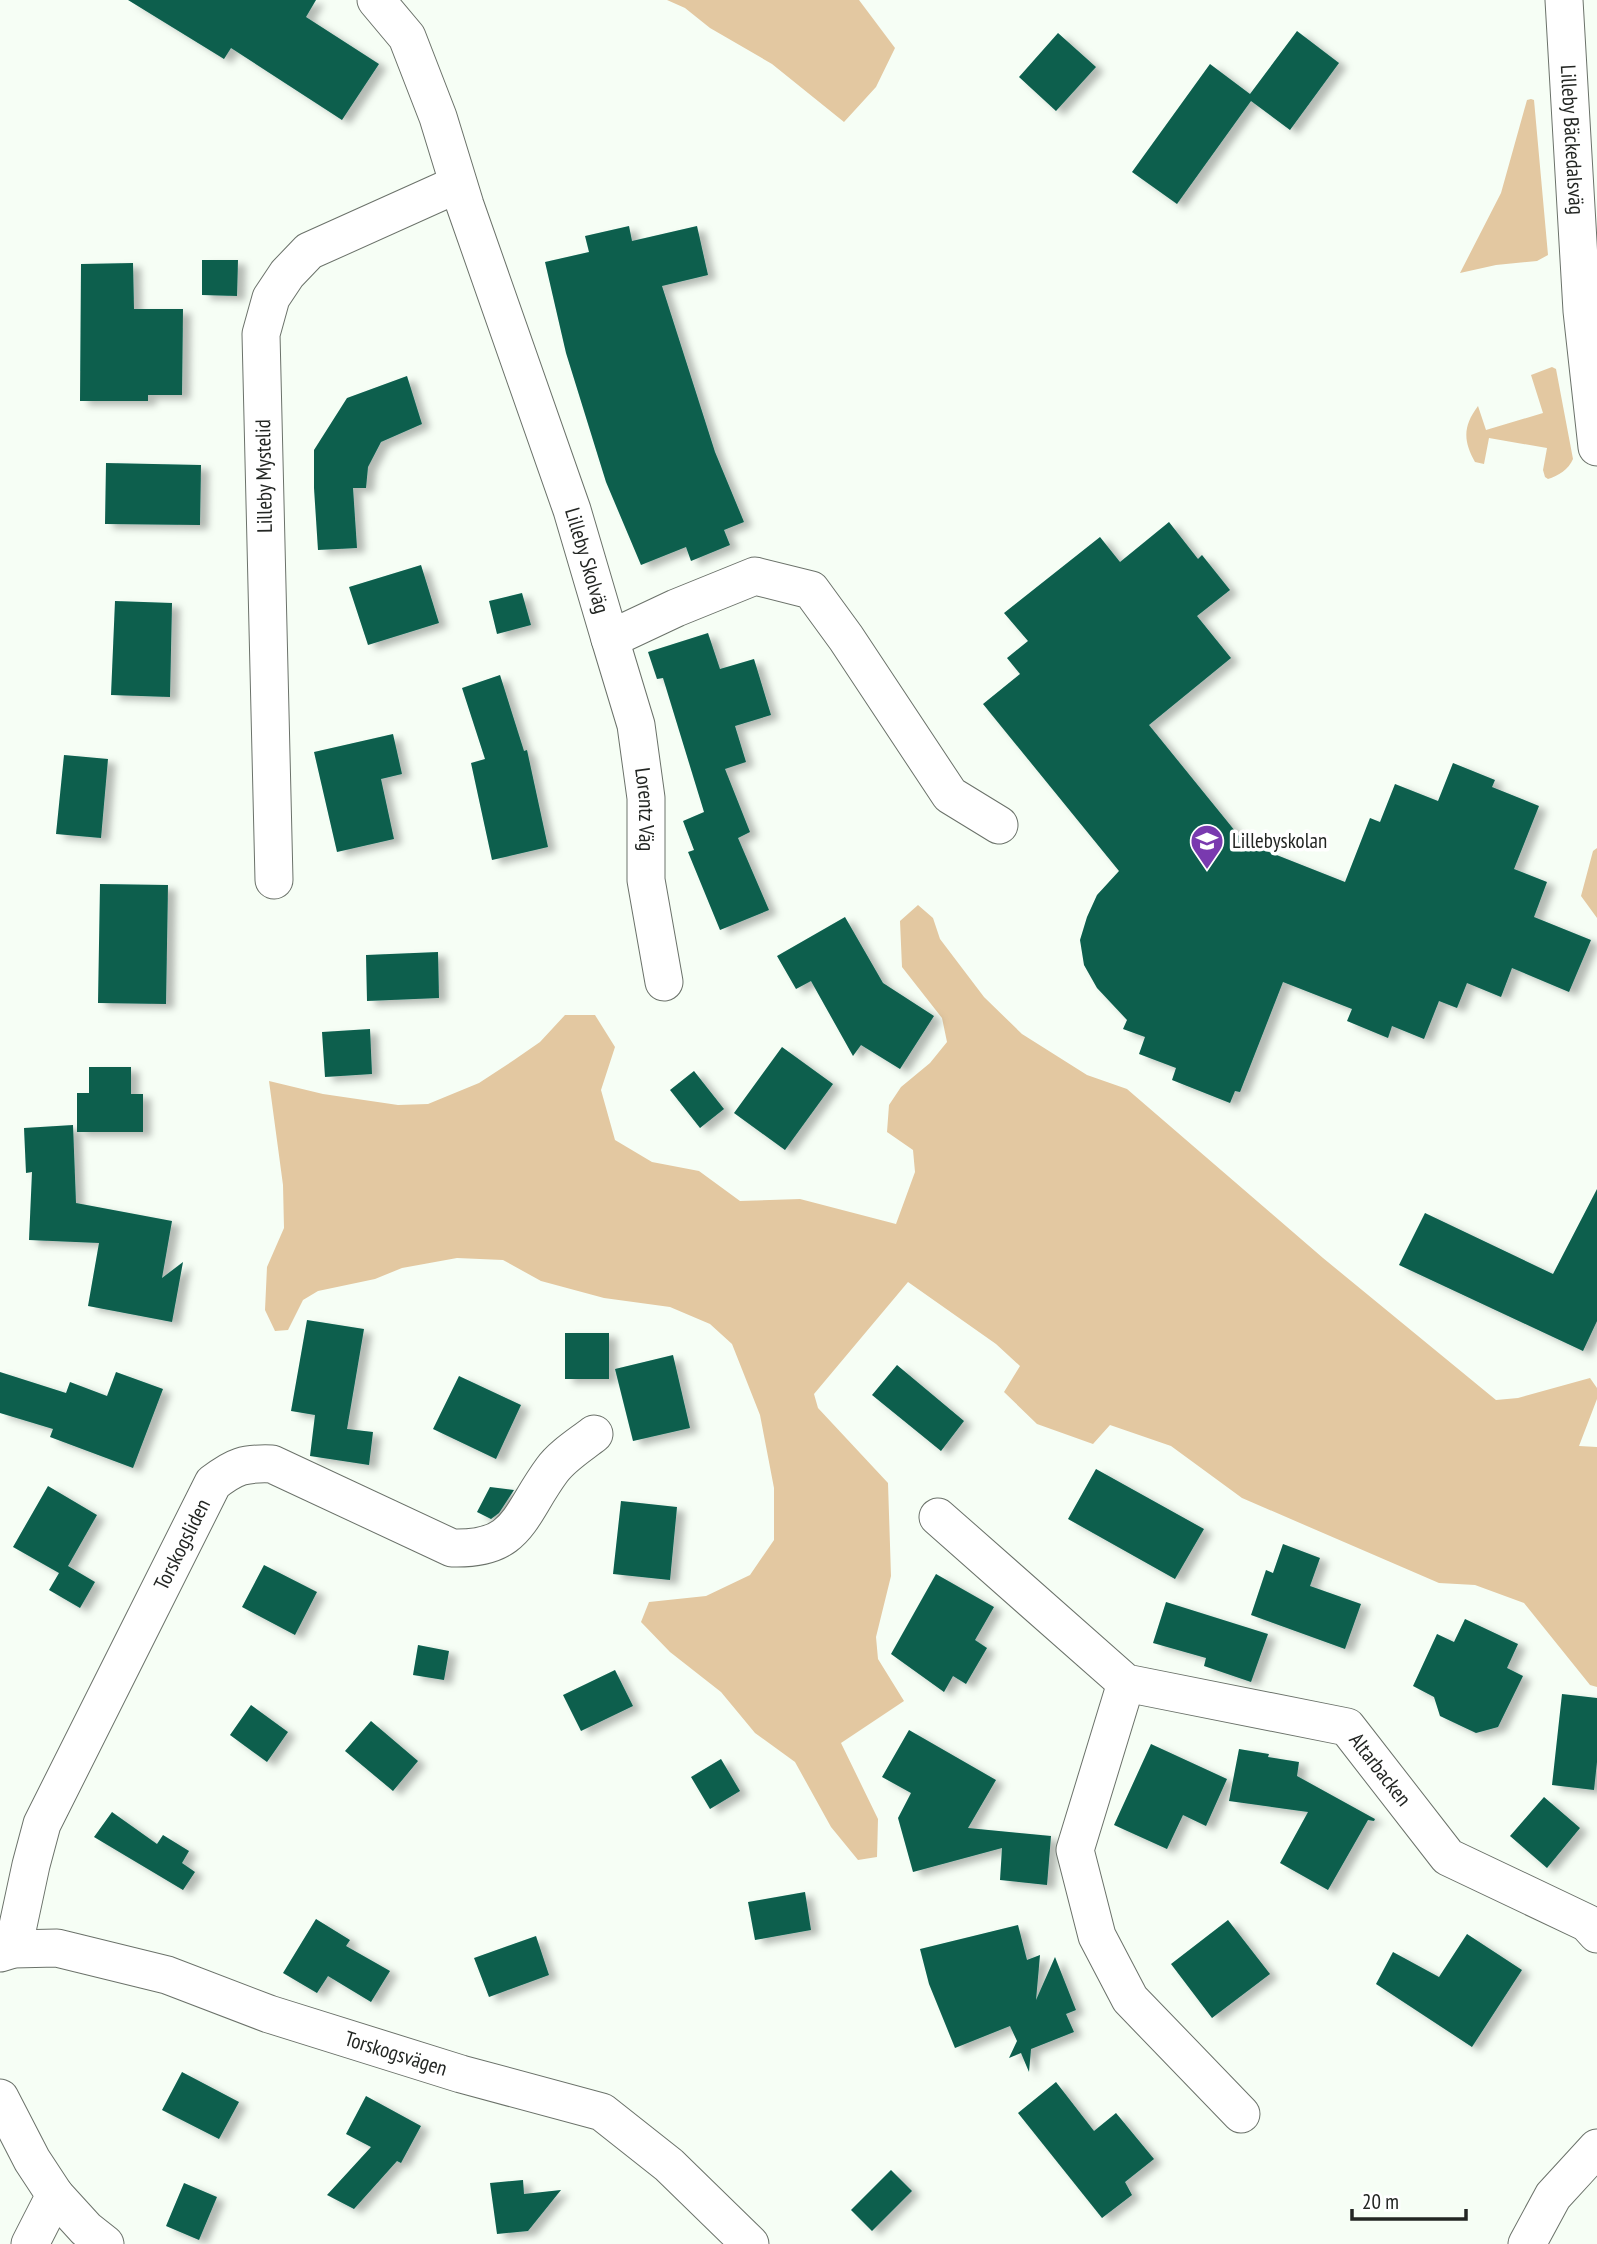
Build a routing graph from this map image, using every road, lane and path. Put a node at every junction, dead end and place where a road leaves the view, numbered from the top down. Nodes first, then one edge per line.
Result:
1 (376, 0) edge
2 (1564, 0) edge
3 (458, 184) junction
4 (1589, 261) edge
5 (1597, 447) edge
6 (610, 639) junction
7 (999, 825) dead end
8 (274, 880) dead end
9 (664, 982) dead end
10 (594, 1434) dead end
11 (938, 1517) dead end
12 (1126, 1683) junction
13 (1597, 1934) edge
14 (6, 1951) edge
15 (0, 2098) edge
16 (1241, 2114) dead end
17 (1597, 2148) edge
18 (55, 2195) junction
19 (30, 2244) edge
20 (106, 2244) edge
21 (750, 2244) edge
22 (1527, 2244) edge

1 - 3 street, Lilleby Skolväg
2 - 4 street, Lilleby Bäckedalsväg
3 - 6 street, Lilleby Skolväg
3 - 8 street, Lilleby Mystelid
4 - 5 street, Lilleby Bäckedalsväg
6 - 7 street, Lilleby Skolväg
6 - 9 street, Lorentz Väg
10 - 14 street, Torskogsliden
11 - 12 street
12 - 13 street, Altarbacken
12 - 16 street
14 - 21 street, Torskogsvägen
15 - 18 street
17 - 22 street
18 - 19 street
18 - 20 street

